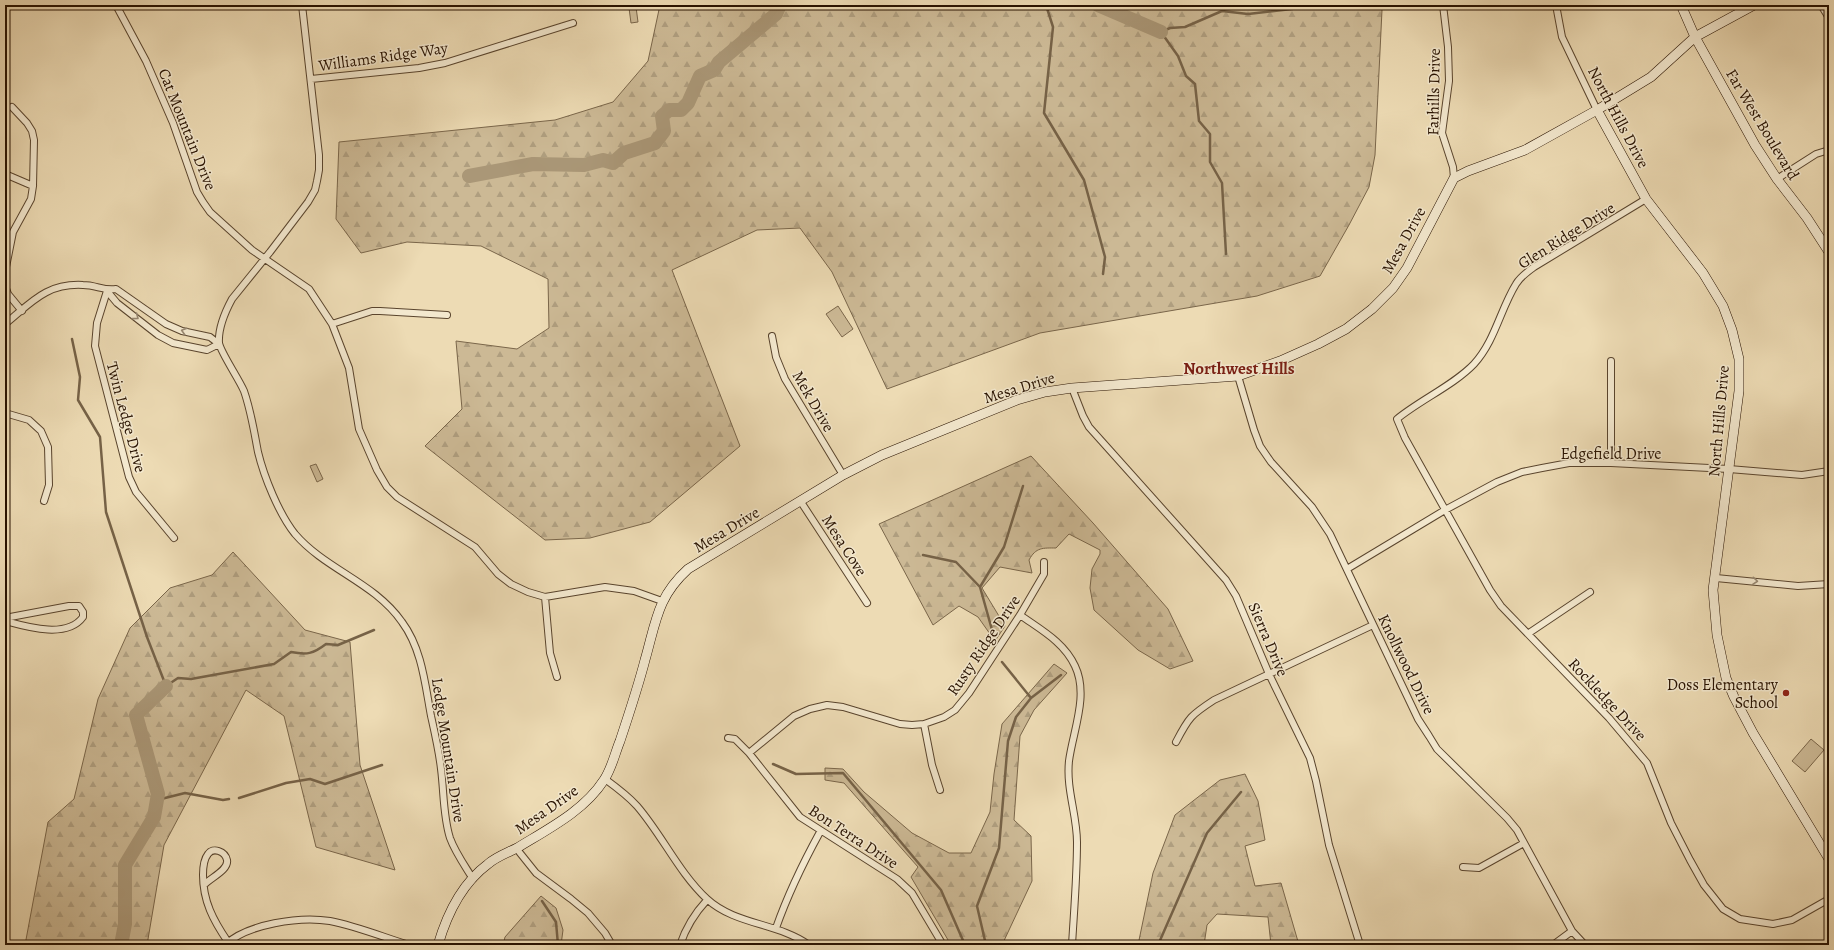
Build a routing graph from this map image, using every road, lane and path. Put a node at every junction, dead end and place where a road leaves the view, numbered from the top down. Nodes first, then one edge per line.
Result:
1 (116, 5) edge
2 (302, 5) edge
3 (1443, 5) edge
4 (1556, 5) edge
5 (1681, 5) edge
6 (1754, 5) edge
7 (1821, 5) edge
8 (1829, 18) edge
9 (573, 23) dead end
10 (1695, 37) junction
11 (310, 79) junction
12 (12, 107) dead end
13 (1596, 110) junction
14 (1829, 150) edge
15 (5, 174) edge
16 (1454, 178) junction
17 (1777, 179) junction
18 (33, 186) junction
19 (1646, 199) junction
20 (1829, 252) edge
21 (265, 259) junction
22 (6, 260) edge
23 (5, 272) edge
24 (5, 286) edge
25 (107, 291) junction
26 (22, 311) junction
27 (447, 315) dead end
28 (5, 324) edge
29 (332, 324) junction
30 (772, 336) dead end
31 (219, 344) junction
32 (1611, 361) dead end
33 (1238, 376) junction
34 (1072, 388) junction
35 (5, 413) edge
36 (1397, 419) joint
37 (1611, 463) junction
38 (1729, 469) junction
39 (1829, 471) edge
40 (843, 475) junction
41 (44, 501) dead end
42 (801, 502) junction
43 (1445, 510) junction
44 (174, 538) dead end
45 (1044, 562) dead end
46 (1347, 569) junction
47 (1716, 578) junction
48 (1829, 584) edge
49 (1590, 592) dead end
50 (545, 597) junction
51 (662, 601) junction
52 (867, 603) dead end
53 (1020, 615) junction
54 (5, 619) edge
55 (1373, 625) junction
56 (1529, 633) junction
57 (1269, 674) junction
58 (558, 677) dead end
59 (924, 724) junction
60 (728, 738) dead end
61 (1176, 742) dead end
62 (750, 753) junction
63 (605, 779) junction
64 (940, 790) dead end
65 (820, 832) junction
66 (1524, 843) junction
67 (516, 848) junction
68 (1829, 859) edge
69 (1463, 867) dead end
70 (472, 879) junction
71 (204, 885) junction
72 (1829, 899) edge
73 (708, 900) junction
74 (776, 928) junction
75 (1572, 931) junction
76 (226, 943) edge
77 (409, 945) edge
78 (438, 945) edge
79 (612, 945) edge
80 (680, 945) edge
81 (809, 945) edge
82 (943, 945) edge
83 (1072, 945) edge
84 (1360, 945) edge
85 (1553, 945) edge
86 (1585, 945) edge

1 - 21 street, Cat Mountain Drive
2 - 11 street
3 - 16 street, Farhills Drive
4 - 13 street, North Hills Drive
5 - 10 street, Far West Boulevard
6 - 10 street
7 - 8 street
9 - 11 street, Williams Ridge Way
10 - 13 street
10 - 17 street, Far West Boulevard
11 - 21 street
12 - 18 street
13 - 16 street
13 - 19 street, North Hills Drive
14 - 17 street
15 - 18 street
16 - 33 street, Mesa Drive
17 - 20 street, Far West Boulevard
18 - 22 street
19 - 36 street, Glen Ridge Drive
19 - 38 street, North Hills Drive
21 - 29 street, Cat Mountain Drive
21 - 31 street
22 - 23 street
24 - 26 street
25 - 26 street
31 -> 25 street
25 -> 31 street
25 - 44 street, Twin Ledge Drive
26 - 28 street
27 - 29 street
29 - 50 street, Cat Mountain Drive
30 - 40 street, Mek Drive
31 - 70 street, Ledge Mountain Drive
32 - 37 street
33 - 34 street, Mesa Drive
33 - 46 street, Knollwood Drive
34 - 40 street, Mesa Drive
34 - 57 street, Sierra Drive
35 - 41 street
36 - 43 street, Rockledge Drive
37 - 38 street, Edgefield Drive
37 - 43 street, Edgefield Drive
38 - 39 street, Edgefield Drive
38 - 47 street, North Hills Drive
40 - 42 street, Mesa Drive
42 - 51 street, Mesa Drive
42 - 52 street, Mesa Cove
43 - 46 street, Edgefield Drive
43 - 56 street, Rockledge Drive
45 - 53 street, Rusty Ridge Drive
46 - 55 street, Knollwood Drive
47 -> 48 street
47 - 68 street, North Hills Drive
49 - 56 street
50 - 51 street, Cat Mountain Drive
50 - 58 street
51 - 63 street, Mesa Drive
53 - 59 street, Rusty Ridge Drive
53 - 83 street
54 - 54 street
55 - 57 street
55 - 66 street, Knollwood Drive
56 - 72 street, Rockledge Drive
57 - 61 street
57 - 84 street, Sierra Drive
59 - 62 street, Rusty Ridge Drive
59 - 64 street
60 - 62 street, Bon Terra Drive
62 - 65 street, Bon Terra Drive
63 - 67 street, Mesa Drive
63 - 73 street
65 - 74 street
65 - 82 street, Bon Terra Drive
66 - 69 street
66 - 75 street, Knollwood Drive
67 - 70 street, Mesa Drive
67 - 79 street
70 - 78 street, Mesa Drive
71 - 71 street
71 - 76 street
73 - 74 street
73 - 80 street
74 - 81 street
75 - 85 street
75 - 86 street, Knollwood Drive
76 - 77 street

